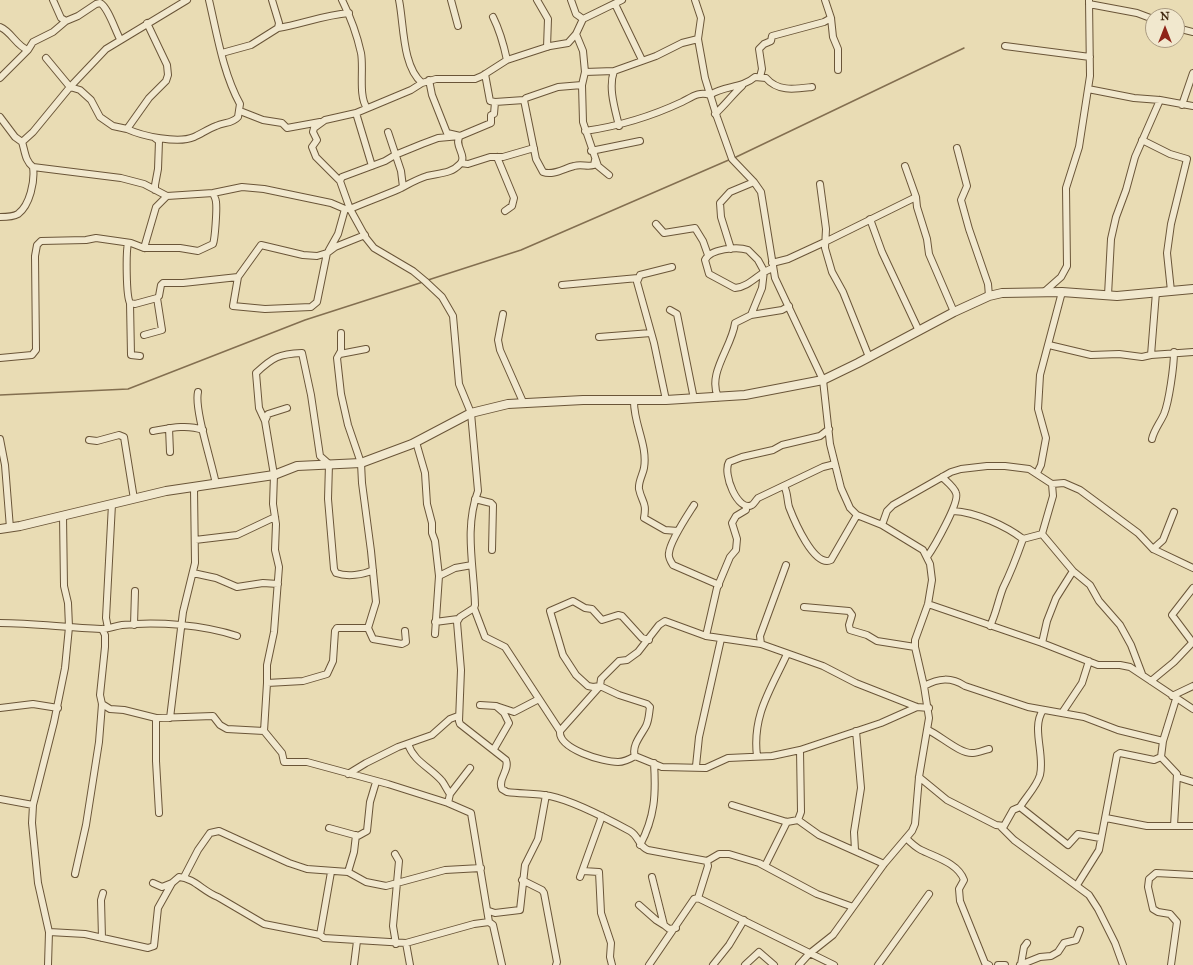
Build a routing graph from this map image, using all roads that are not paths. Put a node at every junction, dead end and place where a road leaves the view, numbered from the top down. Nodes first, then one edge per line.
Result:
1 (53, 0) edge
2 (172, 0) edge
3 (187, 0) edge
4 (209, 0) edge
5 (272, 0) edge
6 (342, 0) edge
7 (398, 0) edge
8 (451, 0) edge
9 (537, 0) edge
10 (571, 0) edge
11 (622, 0) edge
12 (695, 0) edge
13 (825, 0) edge
14 (104, 2) edge
15 (1089, 2) edge
16 (615, 4) junction
17 (175, 6) junction
18 (349, 13) junction
19 (1145, 16) edge
20 (493, 17) dead end
21 (831, 18) junction
22 (583, 20) junction
23 (66, 21) junction
24 (147, 23) junction
25 (458, 26) dead end
26 (0, 27) edge
27 (278, 28) junction
28 (576, 34) junction
29 (120, 39) junction
30 (698, 39) junction
31 (1005, 46) dead end
32 (547, 47) junction
33 (28, 50) junction
34 (222, 53) junction
35 (1090, 57) junction
36 (46, 58) dead end
37 (507, 60) junction
38 (642, 60) junction
39 (838, 70) dead end
40 (614, 71) junction
41 (585, 72) junction
42 (1193, 73) edge
43 (485, 74) junction
44 (760, 77) junction
45 (0, 78) edge
46 (429, 80) junction
47 (422, 82) junction
48 (582, 85) junction
49 (743, 85) junction
50 (70, 87) junction
51 (812, 87) dead end
52 (1088, 89) junction
53 (710, 95) junction
54 (524, 100) junction
55 (1160, 100) junction
56 (495, 102) junction
57 (1182, 105) junction
58 (1193, 106) edge
59 (367, 108) junction
60 (240, 111) junction
61 (356, 113) junction
62 (716, 114) junction
63 (0, 117) edge
64 (325, 120) junction
65 (619, 126) junction
66 (127, 129) junction
67 (585, 131) junction
68 (388, 132) dead end
69 (460, 136) junction
70 (155, 138) junction
71 (1142, 140) junction
72 (640, 141) dead end
73 (22, 142) junction
74 (534, 148) junction
75 (956, 148) dead end
76 (591, 151) junction
77 (395, 155) junction
78 (497, 157) junction
79 (595, 160) junction
80 (461, 163) junction
81 (372, 166) junction
82 (905, 166) dead end
83 (33, 168) junction
84 (609, 175) dead end
85 (340, 181) junction
86 (754, 182) junction
87 (820, 184) dead end
88 (403, 187) junction
89 (155, 190) junction
90 (213, 193) junction
91 (167, 196) junction
92 (916, 196) junction
93 (348, 209) junction
94 (505, 211) dead end
95 (0, 217) edge
96 (870, 219) junction
97 (656, 224) dead end
98 (364, 235) junction
99 (827, 241) junction
100 (128, 243) junction
101 (144, 248) junction
102 (731, 249) junction
103 (328, 253) junction
104 (708, 255) junction
105 (772, 266) junction
106 (672, 267) dead end
107 (764, 271) junction
108 (238, 277) junction
109 (638, 278) junction
110 (562, 285) dead end
111 (1193, 289) edge
112 (1171, 291) junction
113 (1044, 292) junction
114 (1062, 292) junction
115 (1156, 292) junction
116 (1108, 295) junction
117 (989, 296) junction
118 (157, 298) junction
119 (130, 303) junction
120 (789, 306) junction
121 (670, 310) dead end
122 (954, 312) junction
123 (503, 314) dead end
124 (751, 315) junction
125 (919, 331) junction
126 (341, 333) dead end
127 (144, 334) dead end
128 (651, 334) junction
129 (599, 337) dead end
130 (1049, 345) junction
131 (366, 349) dead end
132 (1174, 352) junction
133 (1193, 352) edge
134 (340, 354) junction
135 (1151, 355) junction
136 (140, 356) dead end
137 (869, 357) junction
138 (0, 358) edge
139 (823, 380) junction
140 (198, 392) dead end
141 (718, 397) junction
142 (694, 399) junction
143 (634, 400) junction
144 (666, 400) junction
145 (522, 402) junction
146 (288, 408) dead end
147 (471, 413) junction
148 (265, 421) junction
149 (169, 428) junction
150 (829, 429) junction
151 (203, 430) junction
152 (153, 431) dead end
153 (0, 439) edge
154 (1152, 439) dead end
155 (89, 440) dead end
156 (416, 442) junction
157 (170, 452) dead end
158 (329, 464) junction
159 (361, 464) junction
160 (835, 464) junction
161 (1037, 473) junction
162 (274, 475) junction
163 (942, 477) junction
164 (216, 484) junction
165 (1052, 484) junction
166 (200, 486) junction
167 (784, 486) junction
168 (134, 499) junction
169 (475, 499) junction
170 (112, 504) junction
171 (694, 505) dead end
172 (746, 506) junction
173 (953, 511) junction
174 (1174, 512) dead end
175 (857, 514) junction
176 (63, 516) junction
177 (275, 517) junction
178 (882, 525) junction
179 (10, 528) junction
180 (0, 529) edge
181 (678, 532) junction
182 (1042, 534) junction
183 (195, 540) junction
184 (1023, 540) junction
185 (1153, 549) junction
186 (492, 550) dead end
187 (927, 557) junction
188 (472, 565) junction
189 (786, 565) dead end
190 (1193, 568) edge
191 (373, 570) junction
192 (1073, 571) junction
193 (193, 573) junction
194 (440, 576) junction
195 (278, 584) junction
196 (719, 585) junction
197 (1193, 588) edge
198 (135, 591) dead end
199 (928, 604) junction
200 (804, 607) dead end
201 (474, 608) junction
202 (458, 619) junction
203 (435, 622) junction
204 (0, 623) edge
205 (134, 625) junction
206 (181, 626) junction
207 (990, 626) junction
208 (69, 627) junction
209 (368, 628) junction
210 (105, 629) junction
211 (405, 631) dead end
212 (435, 634) dead end
213 (237, 636) dead end
214 (706, 636) junction
215 (721, 639) junction
216 (649, 640) junction
217 (1193, 642) edge
218 (1042, 643) junction
219 (761, 644) junction
220 (915, 647) junction
221 (787, 654) junction
222 (1089, 661) junction
223 (1142, 674) junction
224 (1151, 680) junction
225 (267, 683) junction
226 (600, 686) junction
227 (924, 686) junction
228 (1193, 686) edge
229 (1174, 697) junction
230 (539, 698) junction
231 (102, 704) junction
232 (480, 705) dead end
233 (496, 706) junction
234 (917, 707) junction
235 (0, 708) edge
236 (58, 708) junction
237 (928, 708) junction
238 (1193, 709) edge
239 (1043, 710) junction
240 (1062, 713) junction
241 (458, 716) junction
242 (156, 718) junction
243 (170, 718) junction
244 (928, 730) junction
245 (264, 731) junction
246 (560, 731) junction
247 (856, 731) junction
248 (1164, 741) junction
249 (408, 744) junction
250 (494, 749) junction
251 (989, 749) dead end
252 (800, 750) junction
253 (636, 756) junction
254 (757, 756) junction
255 (1161, 757) junction
256 (654, 764) junction
257 (696, 766) junction
258 (470, 768) dead end
259 (348, 774) junction
260 (1177, 777) junction
261 (919, 778) junction
262 (376, 782) junction
263 (1193, 782) edge
264 (450, 794) junction
265 (546, 796) junction
266 (0, 799) edge
267 (448, 803) junction
268 (33, 805) junction
269 (732, 805) dead end
270 (1020, 807) junction
271 (159, 813) dead end
272 (602, 816) junction
273 (1106, 818) junction
274 (798, 820) junction
275 (787, 822) junction
276 (1174, 826) junction
277 (1193, 826) edge
278 (1001, 827) junction
279 (329, 828) dead end
280 (356, 835) junction
281 (906, 838) junction
282 (1100, 838) junction
283 (640, 845) junction
284 (855, 850) junction
285 (395, 854) dead end
286 (707, 861) junction
287 (884, 864) junction
288 (765, 866) junction
289 (481, 868) junction
290 (582, 871) junction
291 (331, 872) junction
292 (348, 872) junction
293 (75, 874) dead end
294 (1193, 875) edge
295 (652, 876) dead end
296 (184, 877) junction
297 (580, 877) dead end
298 (522, 880) junction
299 (153, 883) dead end
300 (172, 883) junction
301 (398, 883) junction
302 (1077, 885) junction
303 (103, 893) dead end
304 (929, 894) dead end
305 (698, 898) junction
306 (639, 905) dead end
307 (853, 907) junction
308 (489, 911) junction
309 (744, 920) junction
310 (489, 922) junction
311 (664, 925) junction
312 (676, 928) junction
313 (1080, 930) dead end
314 (49, 932) junction
315 (320, 935) junction
316 (102, 938) junction
317 (357, 941) junction
318 (406, 943) junction
319 (1027, 943) dead end
320 (396, 944) junction
321 (809, 954) junction
322 (48, 965) edge
323 (354, 965) edge
324 (410, 965) edge
325 (502, 965) edge
326 (556, 965) edge
327 (612, 965) edge
328 (649, 965) edge
329 (713, 965) edge
330 (745, 965) edge
331 (774, 965) edge
332 (799, 965) edge
333 (834, 965) edge
334 (878, 965) edge
335 (990, 965) edge
336 (998, 965) edge
337 (1005, 965) edge
338 (1020, 965) edge
339 (1123, 965) edge
340 (1171, 965) edge

1 - 23 street
2 - 17 street
3 - 17 street
4 - 34 street
5 - 27 street
6 - 18 street
7 - 47 street
8 - 25 street
9 - 32 street
10 - 22 street
11 - 16 street
12 - 30 street
13 - 21 street
14 - 23 street
14 - 29 street
15 - 19 street
15 - 35 street
16 - 22 street
16 - 38 street
17 - 24 street
18 - 27 street
18 - 59 street
20 - 37 street
21 - 39 street
21 - 44 street
22 - 28 street
23 - 33 street
24 - 29 street
24 - 66 street
26 - 33 street
27 - 34 street
28 - 32 street
28 - 41 street
29 - 50 street
30 - 38 street
30 - 53 street
31 - 35 street
32 - 37 street
33 - 45 street
34 - 60 street
35 - 52 street
36 - 50 street
37 - 43 street
38 - 40 street
40 - 41 street
40 - 65 street
41 - 48 street
42 - 57 street
43 - 46 street
43 - 56 street
44 - 49 street
44 - 51 street
46 - 47 street
46 - 69 street
47 - 59 street
48 - 54 street
48 - 67 street
49 - 53 street
49 - 62 street
50 - 66 street
50 - 73 street
52 - 55 street
52 - 113 street
53 - 62 street
53 - 65 street
54 - 56 street
54 - 74 street
55 - 57 street
55 - 71 street
56 - 69 street
57 - 58 street
59 - 61 street
60 - 64 street
60 - 70 street
61 - 64 street
61 - 81 street
62 - 86 street
63 - 73 street
64 - 85 street
65 - 67 street
66 - 70 street
67 - 76 street
68 - 77 street
69 - 77 street
69 - 80 street
70 - 89 street
71 - 112 street
71 - 116 street
72 - 76 street
73 - 83 street
74 - 78 street
74 - 79 street
75 - 117 street
76 - 79 street
77 - 81 street
77 - 88 street
78 - 80 street
78 - 94 street
79 - 84 street
80 - 88 street
81 - 85 street
82 - 92 street
83 - 89 street
83 - 95 street
85 - 93 street
86 - 102 street
86 - 105 street
87 - 99 street
88 - 93 street
89 - 91 street
90 - 91 street
90 - 93 street
90 - 101 street
91 - 101 street
92 - 96 street
92 - 122 street
93 - 98 street
93 - 103 street
96 - 99 street
96 - 125 street
97 - 104 street
98 - 103 street
98 - 147 street
99 - 105 street
99 - 137 street
100 - 101 street
100 - 119 street
100 - 138 street
102 - 104 street
102 - 107 street
103 - 108 street
103 - 108 street
104 - 107 street
105 - 107 street
105 - 120 street
106 - 109 street
107 - 124 street
108 - 118 street
109 - 110 street
109 - 128 street
111 - 112 street
112 - 115 street
113 - 114 street
113 - 117 street
114 - 116 street
114 - 130 street
115 - 116 street
115 - 135 street
117 - 122 street
118 - 119 street
118 - 127 street
119 - 136 street
120 - 124 street
120 - 139 street
121 - 142 street
122 - 125 street
123 - 145 street
124 - 141 street
125 - 137 street
126 - 134 street
128 - 129 street
128 - 144 street
130 - 135 street
130 - 161 street
131 - 134 street
132 - 133 street
132 - 135 street
132 - 154 street
134 - 159 street
137 - 139 street
139 - 141 street
139 - 150 street
140 - 151 street
141 - 142 street
142 - 144 street
143 - 144 street
143 - 145 street
143 - 181 street
145 - 147 street
146 - 148 street
147 - 156 street
147 - 169 street
148 - 158 street
148 - 162 street
149 - 151 street
149 - 152 street
149 - 157 street
150 - 160 street
150 - 172 street
151 - 164 street
153 - 179 street
155 - 168 street
156 - 159 street
156 - 194 street
158 - 159 street
158 - 162 street
158 - 191 street
159 - 191 street
160 - 167 street
160 - 175 street
161 - 163 street
161 - 165 street
162 - 164 street
162 - 177 street
163 - 173 street
163 - 178 street
164 - 166 street
165 - 182 street
165 - 185 street
166 - 168 street
166 - 183 street
167 - 172 street
167 - 175 street
168 - 170 street
169 - 186 street
169 - 188 street
170 - 176 street
170 - 210 street
171 - 181 street
172 - 196 street
173 - 184 street
173 - 187 street
174 - 185 street
175 - 178 street
176 - 179 street
176 - 208 street
177 - 183 street
177 - 195 street
178 - 187 street
179 - 180 street
181 - 196 street
182 - 184 street
182 - 192 street
183 - 193 street
184 - 207 street
185 - 190 street
187 - 199 street
188 - 194 street
188 - 201 street
189 - 219 street
191 - 209 street
192 - 218 street
192 - 223 street
193 - 195 street
193 - 206 street
194 - 203 street
195 - 225 street
196 - 214 street
197 - 217 street
198 - 205 street
199 - 207 street
199 - 220 street
200 - 220 street
201 - 202 street
201 - 230 street
202 - 203 street
202 - 241 street
203 - 212 street
204 - 208 street
205 - 206 street
205 - 210 street
206 - 213 street
206 - 243 street
207 - 218 street
208 - 210 street
208 - 236 street
209 - 211 street
209 - 225 street
210 - 231 street
214 - 215 street
214 - 216 street
215 - 219 street
215 - 257 street
216 - 226 street
216 - 226 street
217 - 224 street
218 - 222 street
219 - 221 street
220 - 227 street
221 - 234 street
221 - 254 street
222 - 223 street
222 - 240 street
223 - 224 street
224 - 229 street
225 - 245 street
226 - 246 street
226 - 253 street
227 - 237 street
227 - 239 street
228 - 229 street
229 - 238 street
229 - 248 street
230 - 233 street
230 - 246 street
231 - 242 street
231 - 293 street
232 - 233 street
233 - 250 street
234 - 237 street
234 - 247 street
235 - 236 street
236 - 268 street
237 - 244 street
239 - 240 street
239 - 270 street
240 - 248 street
241 - 249 street
241 - 250 street
242 - 243 street
242 - 271 street
243 - 245 street
244 - 251 street
244 - 261 street
245 - 259 street
246 - 253 street
247 - 252 street
247 - 284 street
248 - 255 street
249 - 259 street
249 - 264 street
250 - 265 street
252 - 254 street
252 - 274 street
253 - 256 street
254 - 257 street
255 - 260 street
255 - 273 street
256 - 257 street
256 - 283 street
258 - 264 street
259 - 262 street
260 - 263 street
260 - 276 street
261 - 278 street
261 - 281 street
262 - 267 street
262 - 280 street
264 - 267 street
265 - 272 street
265 - 298 street
266 - 268 street
267 - 289 street
268 - 314 street
269 - 275 street
270 - 278 street
270 - 282 street
272 - 283 street
272 - 290 street
273 - 276 street
273 - 282 street
274 - 275 street
274 - 284 street
275 - 288 street
276 - 277 street
278 - 302 street
279 - 280 street
280 - 292 street
281 - 287 street
281 - 335 street
282 - 302 street
283 - 286 street
284 - 287 street
285 - 301 street
286 - 288 street
286 - 305 street
287 - 307 street
288 - 307 street
289 - 301 street
289 - 308 street
290 - 297 street
290 - 327 street
291 - 292 street
291 - 296 street
291 - 315 street
292 - 301 street
294 - 340 street
295 - 311 street
296 - 300 street
296 - 315 street
298 - 308 street
298 - 326 street
299 - 300 street
300 - 316 street
301 - 320 street
302 - 339 street
303 - 316 street
304 - 334 street
305 - 309 street
305 - 312 street
306 - 311 street
307 - 321 street
308 - 310 street
309 - 321 street
309 - 329 street
310 - 318 street
310 - 325 street
311 - 312 street
312 - 328 street
313 - 338 street
314 - 316 street
314 - 322 street
315 - 317 street
317 - 320 street
317 - 323 street
318 - 320 street
318 - 324 street
319 - 338 street
321 - 332 street
321 - 333 street
330 - 331 street
336 - 337 street

